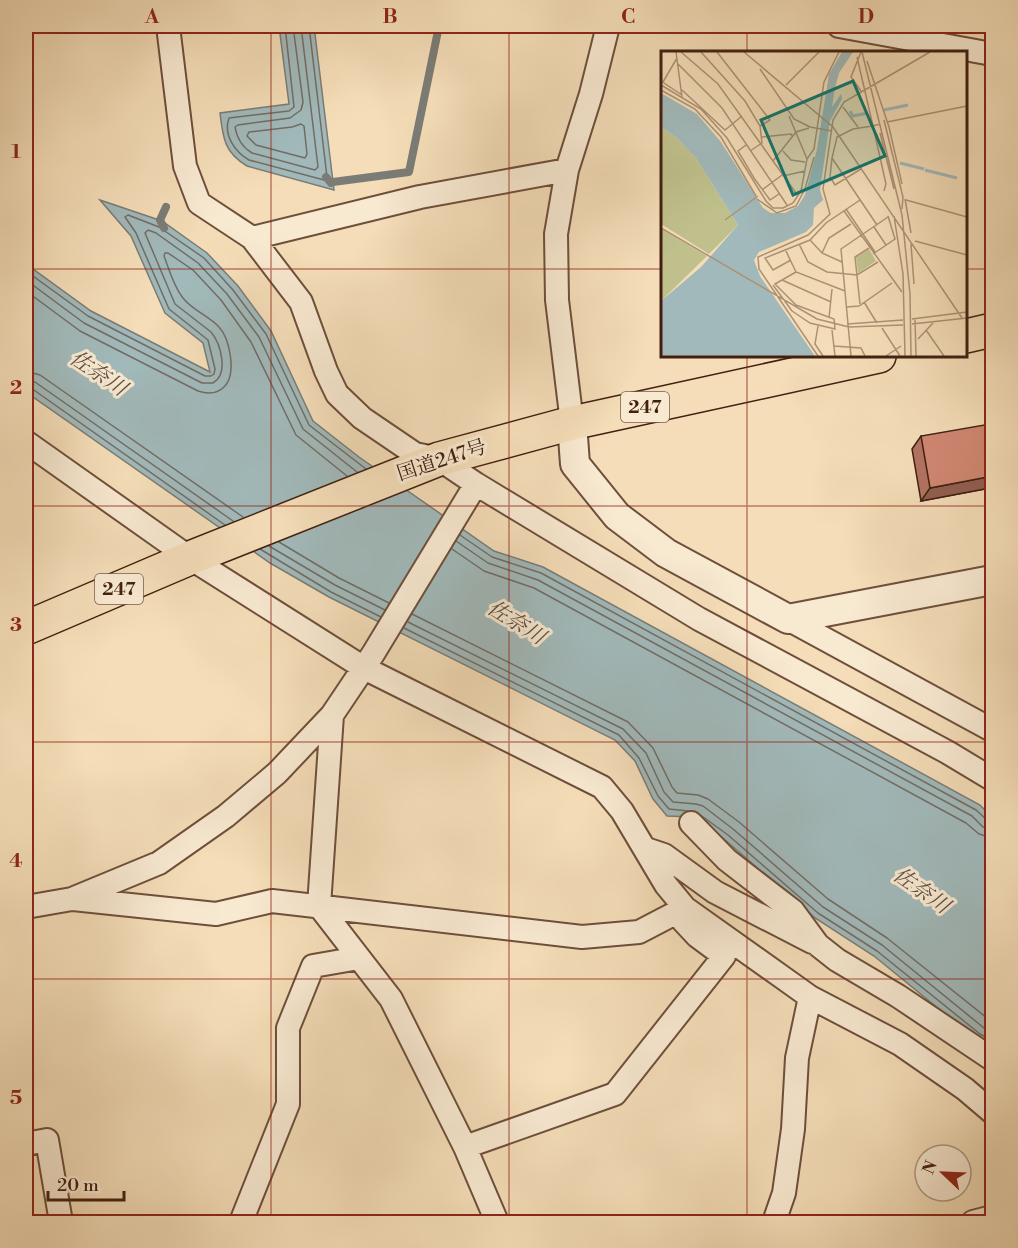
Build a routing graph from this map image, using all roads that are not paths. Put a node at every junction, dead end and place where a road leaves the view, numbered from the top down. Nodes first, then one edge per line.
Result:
1 (168, 26) edge
2 (608, 26) edge
3 (839, 26) edge
4 (993, 54) edge
5 (567, 170) junction
6 (252, 238) junction
7 (993, 330) edge
8 (967, 336) edge
9 (874, 357) edge
10 (572, 423) junction
11 (26, 442) edge
12 (427, 464) junction
13 (472, 490) junction
14 (202, 554) junction
15 (993, 580) edge
16 (788, 619) junction
17 (26, 628) edge
18 (369, 661) junction
19 (333, 716) junction
20 (993, 730) edge
21 (993, 778) edge
22 (691, 823) dead end
23 (646, 849) junction
24 (72, 899) junction
25 (319, 906) junction
26 (26, 907) edge
27 (681, 911) junction
28 (818, 945) junction
29 (359, 958) junction
30 (810, 997) junction
31 (993, 1059) edge
32 (993, 1112) edge
33 (26, 1144) edge
34 (465, 1147) junction
35 (993, 1217) edge
36 (61, 1222) edge
37 (241, 1222) edge
38 (497, 1222) edge
39 (774, 1222) edge
40 (974, 1222) edge

1 - 6 street
2 - 5 street
3 - 4 street
5 - 6 street
5 - 10 street
6 - 12 street
7 - 8 highway
9 - 10 highway, 国道247号 / 247
10 - 12 highway, 国道247号 / 247
10 - 16 street
11 - 14 street
12 - 13 street
12 - 14 highway, 国道247号 / 247
13 - 18 street
13 - 21 street
14 - 17 highway, 国道247号 / 247
14 - 18 street
15 - 16 street
16 - 20 street
18 - 19 street
18 - 23 street
19 - 24 street
19 - 25 street
22 - 28 street
23 - 27 street
23 - 28 street
24 - 25 street
24 - 26 street
25 - 27 street
25 - 29 street
27 - 30 street
27 - 34 street
28 - 31 street
29 - 34 street
29 - 37 street
30 - 32 street
30 - 39 street
33 - 36 street
34 - 38 street
35 - 40 street

